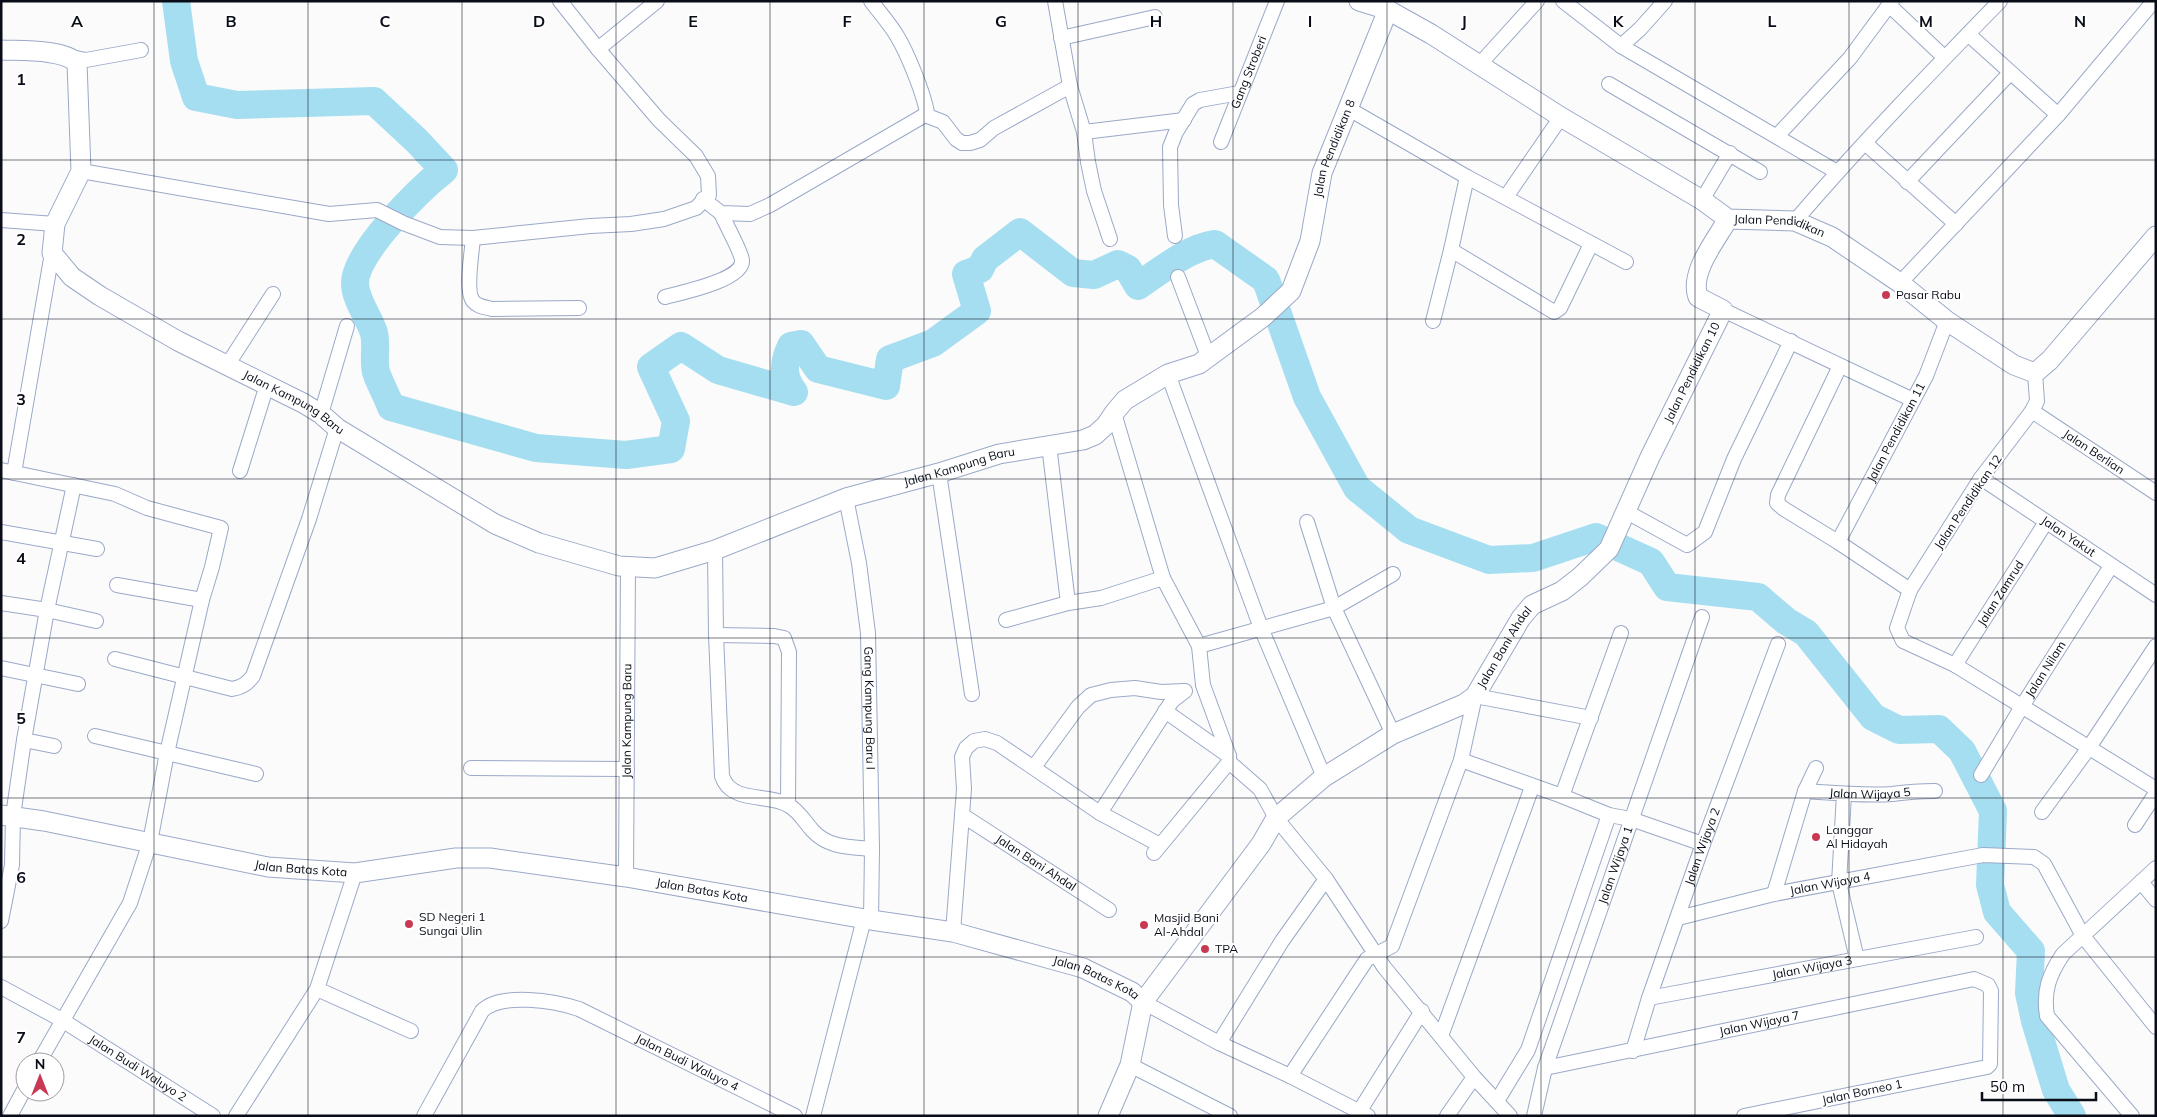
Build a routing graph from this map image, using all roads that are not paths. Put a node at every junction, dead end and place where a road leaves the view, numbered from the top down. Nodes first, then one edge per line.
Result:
1 (560, 1) edge
2 (657, 1) edge
3 (871, 1) edge
4 (1054, 1) edge
5 (1277, 1) edge
6 (1359, 1) edge
7 (1537, 1) edge
8 (1563, 1) edge
9 (1666, 1) edge
10 (2000, 1) edge
11 (2154, 1) edge
12 (1890, 3) edge
13 (1388, 10) junction
14 (1155, 17) dead end
15 (1968, 34) junction
16 (1062, 38) junction
17 (1621, 46) junction
18 (598, 49) junction
19 (1, 50) edge
20 (142, 50) dead end
21 (1944, 56) junction
22 (71, 57) junction
23 (1480, 65) junction
24 (2010, 73) junction
25 (1609, 84) dead end
26 (1070, 86) junction
27 (1239, 93) junction
28 (1349, 109) junction
29 (925, 115) junction
30 (2058, 115) junction
31 (1561, 117) junction
32 (1184, 120) junction
33 (1084, 132) junction
34 (1777, 136) junction
35 (1221, 142) dead end
36 (1864, 143) junction
37 (1730, 153) junction
38 (81, 171) junction
39 (1760, 172) dead end
40 (1837, 172) junction
41 (1467, 177) junction
42 (1907, 182) junction
43 (1506, 198) junction
44 (703, 199) junction
45 (1702, 200) junction
46 (721, 214) junction
47 (1728, 219) junction
48 (1, 220) edge
49 (1795, 221) junction
50 (55, 224) junction
51 (1956, 224) junction
52 (1175, 236) dead end
53 (2156, 236) edge
54 (473, 238) junction
55 (1110, 239) dead end
56 (1591, 244) junction
57 (1451, 250) junction
58 (52, 253) junction
59 (1626, 262) dead end
60 (1178, 276) dead end
61 (1900, 283) junction
62 (1291, 291) joint
63 (273, 294) dead end
64 (665, 297) dead end
65 (579, 308) dead end
66 (1723, 310) junction
67 (1433, 321) dead end
68 (1947, 321) junction
69 (347, 326) dead end
70 (1791, 341) junction
71 (1208, 356) junction
72 (228, 364) junction
73 (1840, 366) junction
74 (2035, 373) junction
75 (1168, 374) junction
76 (268, 385) junction
77 (1913, 400) junction
78 (2032, 411) junction
79 (1114, 413) junction
80 (320, 414) junction
81 (337, 428) junction
82 (1049, 446) junction
83 (240, 471) dead end
84 (8, 472) edge
85 (940, 473) junction
86 (1982, 478) junction
87 (74, 485) junction
88 (2156, 493) edge
89 (846, 498) junction
90 (1627, 512) junction
91 (1307, 522) dead end
92 (2046, 522) junction
93 (1, 532) edge
94 (1838, 542) junction
95 (62, 543) junction
96 (1611, 545) joint
97 (97, 549) dead end
98 (715, 550) junction
99 (628, 565) junction
100 (2111, 566) junction
101 (1393, 574) dead end
102 (1163, 578) junction
103 (117, 585) dead end
104 (1910, 590) junction
105 (2156, 595) edge
106 (202, 600) junction
107 (1068, 603) junction
108 (1, 604) edge
109 (1334, 608) junction
110 (47, 610) junction
111 (1702, 617) dead end
112 (1006, 620) dead end
113 (96, 621) dead end
114 (1261, 628) junction
115 (1621, 633) dead end
116 (716, 635) junction
117 (1778, 644) dead end
118 (1198, 646) junction
119 (2156, 646) edge
120 (114, 660) dead end
121 (1954, 665) junction
122 (1, 668) edge
123 (35, 675) junction
124 (184, 676) junction
125 (78, 684) dead end
126 (1203, 685) junction
127 (1184, 692) junction
128 (972, 694) dead end
129 (1475, 696) junction
130 (2021, 708) junction
131 (1165, 711) junction
132 (1591, 718) junction
133 (1393, 734) junction
134 (95, 736) dead end
135 (24, 740) junction
136 (54, 746) dead end
137 (2088, 748) junction
138 (167, 753) junction
139 (1229, 759) junction
140 (1461, 760) junction
141 (1034, 767) junction
142 (471, 768) dead end
143 (1816, 768) dead end
144 (627, 769) junction
145 (256, 774) dead end
146 (1982, 775) dead end
147 (1324, 777) junction
148 (1532, 787) junction
149 (1805, 791) junction
150 (1935, 791) dead end
151 (2156, 791) edge
152 (1844, 794) junction
153 (1562, 796) junction
154 (788, 805) junction
155 (2042, 812) dead end
156 (1100, 813) junction
157 (962, 815) junction
158 (1609, 815) junction
159 (7, 816) edge
160 (1276, 818) junction
161 (1631, 819) junction
162 (2135, 825) dead end
163 (150, 842) junction
164 (1702, 844) junction
165 (872, 849) junction
166 (2156, 868) edge
167 (355, 873) junction
168 (626, 877) junction
169 (1326, 879) junction
170 (2141, 882) junction
171 (1839, 883) junction
172 (1774, 894) junction
173 (2156, 900) edge
174 (1109, 910) dead end
175 (1678, 918) junction
176 (867, 920) junction
177 (1, 921) edge
178 (953, 932) junction
179 (1976, 936) dead end
180 (2083, 936) junction
181 (1376, 955) junction
182 (1857, 959) junction
183 (1, 987) edge
184 (317, 989) junction
185 (1649, 998) junction
186 (1144, 1002) junction
187 (1422, 1011) junction
188 (62, 1020) junction
189 (2156, 1027) edge
190 (411, 1031) dead end
191 (1442, 1036) junction
192 (1219, 1043) junction
193 (1633, 1051) junction
194 (44, 1052) edge
195 (1130, 1065) junction
196 (1980, 1067) joint
197 (1545, 1068) junction
198 (1290, 1076) junction
199 (1474, 1077) junction
200 (1497, 1101) junction
201 (18, 1102) edge
202 (1364, 1114) edge
203 (10, 1116) edge
204 (214, 1116) edge
205 (236, 1116) edge
206 (424, 1116) edge
207 (795, 1116) edge
208 (813, 1116) edge
209 (1108, 1116) edge
210 (1230, 1116) edge
211 (1446, 1116) edge
212 (1510, 1116) edge
213 (1534, 1116) edge
214 (1744, 1116) edge
215 (2132, 1116) edge

1 - 18 street
2 - 18 street
3 - 29 street
4 - 16 street
5 - 27 street, Gang Stroberi
6 - 13 street, Jalan Pendidikan
7 - 23 street
8 - 17 street
9 - 17 street
10 - 15 street
11 - 30 street
12 - 21 street
12 - 34 street
13 - 23 street, Jalan Pendidikan
13 - 28 street, Jalan Pendidikan 8
14 - 16 street
15 - 21 street
15 - 24 street
16 - 26 street
17 - 34 street
18 - 44 street
19 - 22 street
20 - 22 street
21 - 36 street
22 - 38 street
23 - 31 street, Jalan Pendidikan
24 - 30 street
24 - 42 street
25 - 37 street
26 - 29 street
26 - 33 street
27 - 32 street
27 - 35 street, Gang Stroberi
28 - 41 street
28 - 62 street, Jalan Pendidikan 8
29 - 46 street
30 - 51 street
31 - 43 street
31 - 45 street, Jalan Pendidikan
32 - 33 street
32 - 52 street
33 - 55 street
34 - 40 street
36 - 40 street
36 - 42 street
37 - 39 street
37 - 45 street
38 - 50 street
38 - 54 street
40 - 49 street
41 - 43 street
41 - 57 street
42 - 51 street
43 - 56 street
44 - 46 street
44 - 54 street
45 - 47 street, Jalan Pendidikan
46 - 64 street
47 - 49 street, Jalan Pendidikan
47 - 66 street, Jalan Pendidikan 10
48 - 50 street
49 - 61 street, Jalan Pendidikan
50 - 58 street
51 - 61 street
53 - 74 street
54 - 65 street
56 - 57 street
56 - 59 street
57 - 67 street
58 - 72 street, Jalan Kampung Baru
58 - 84 street
60 - 71 street
61 - 68 street, Jalan Pendidikan
62 - 71 street, Jalan Kampung Baru
63 - 72 street
66 - 70 street
66 - 90 street, Jalan Pendidikan 10
68 - 74 street, Jalan Pendidikan
68 - 77 street, Jalan Pendidikan 11
69 - 80 street
70 - 73 street
70 - 90 street
71 - 75 street, Jalan Kampung Baru
72 - 76 street, Jalan Kampung Baru
73 - 77 street
73 - 94 street
74 - 78 street, Jalan Pendidikan 12
75 - 79 street, Jalan Kampung Baru
75 - 114 street
76 - 80 street, Jalan Kampung Baru
76 - 83 street
77 - 94 street, Jalan Pendidikan 11
78 - 86 street, Jalan Pendidikan 12
78 - 88 street, Jalan Berlian
79 - 82 street, Jalan Kampung Baru
79 - 102 street
80 - 81 street, Jalan Kampung Baru
81 - 99 street, Jalan Kampung Baru
81 - 124 street
82 - 85 street, Jalan Kampung Baru
82 - 107 street
84 - 87 street
85 - 89 street, Jalan Kampung Baru
85 - 128 street
86 - 92 street, Jalan Yakut
86 - 104 street, Jalan Pendidikan 12
87 - 95 street
87 - 106 street
89 - 98 street, Jalan Kampung Baru
89 - 165 street, Gang Kampung Baru I
90 - 96 street, Jalan Pendidikan 10
91 - 109 street
92 - 100 street, Jalan Yakut
92 - 121 street, Jalan Zamrud
93 - 95 street
94 - 104 street
95 - 97 street
95 - 110 street
96 - 129 street, Jalan Bani Ahdal
98 - 99 street, Jalan Kampung Baru
98 - 116 street
99 - 144 street, Jalan Kampung Baru
100 - 105 street, Jalan Yakut
100 - 130 street, Jalan Nilam
101 - 109 street
102 - 107 street
102 - 118 street
103 - 106 street
104 - 121 street, Jalan Pendidikan 12
106 - 124 street
107 - 112 street
108 - 110 street
109 - 114 street
109 - 133 street
110 - 113 street
110 - 123 street
111 - 161 street, Jalan Wijaya 1
114 - 118 street
114 - 147 street
115 - 132 street
116 - 154 street
116 - 154 street
117 - 164 street, Jalan Wijaya 2
118 - 126 street
119 - 137 street
120 - 124 street
121 - 130 street
122 - 123 street
123 - 125 street
123 - 135 street
124 - 138 street
126 - 127 street
126 - 139 street
127 - 131 street
127 - 141 street
129 - 132 street
129 - 133 street, Jalan Bani Ahdal
129 - 140 street
130 - 137 street
130 - 146 street, Jalan Nilam
131 - 139 street
131 - 156 street
132 - 153 street
133 - 147 street, Jalan Bani Ahdal
134 - 138 street
135 - 136 street
135 - 159 street
137 - 151 street
137 - 155 street
138 - 145 street
138 - 163 street
139 - 156 street
139 - 160 street
140 - 148 street
140 - 181 street
141 - 156 street
141 - 157 street
142 - 144 street
143 - 149 street
144 - 168 street, Jalan Kampung Baru
147 - 160 street, Jalan Bani Ahdal
148 - 153 street
148 - 191 street
149 - 152 street, Jalan Wijaya 5
149 - 172 street
150 - 152 street, Jalan Wijaya 5
151 - 162 street
152 - 171 street
153 - 158 street
154 - 165 street
157 - 174 street, Jalan Bani Ahdal
157 - 178 street
158 - 161 street
158 - 200 street
159 - 163 street, Jalan Batas Kota
159 - 177 street
160 - 169 street
160 - 186 street, Jalan Bani Ahdal
161 - 164 street
161 - 197 street, Jalan Wijaya 1
163 - 167 street, Jalan Batas Kota
163 - 188 street
164 - 175 street, Jalan Wijaya 2
165 - 176 street, Gang Kampung Baru I
166 - 170 street
167 - 168 street, Jalan Batas Kota
167 - 184 street
168 - 176 street, Jalan Batas Kota
169 - 181 street
169 - 192 street
170 - 173 street
170 - 180 street
171 - 172 street, Jalan Wijaya 4
171 - 180 street, Jalan Wijaya 4
171 - 182 street
172 - 175 street, Jalan Wijaya 4
175 - 185 street, Jalan Wijaya 2
176 - 178 street, Jalan Batas Kota
176 - 208 street, Gang Kampung Baru I
178 - 186 street, Jalan Batas Kota
179 - 182 street, Jalan Wijaya 3
180 - 189 street, Jalan Wijaya 4
180 - 215 street
181 - 187 street
181 - 198 street
182 - 185 street, Jalan Wijaya 3
183 - 188 street, Jalan Budi Waluyo 2
184 - 190 street
184 - 205 street
185 - 193 street, Jalan Wijaya 2
186 - 192 street, Jalan Batas Kota
186 - 195 street
187 - 191 street
187 - 202 street
188 - 194 street
188 - 204 street, Jalan Budi Waluyo 2
191 - 199 street
192 - 198 street, Jalan Batas Kota
193 - 196 street, Jalan Wijaya 7
193 - 197 street, Jalan Wijaya 7
195 - 209 street
195 - 210 street
196 - 214 street, Jalan Borneo 1
197 - 213 street, Jalan Wijaya 1
198 - 202 street, Jalan Batas Kota
199 - 200 street
199 - 211 street
200 - 212 street
201 - 203 street
206 - 207 street, Jalan Budi Waluyo 4

